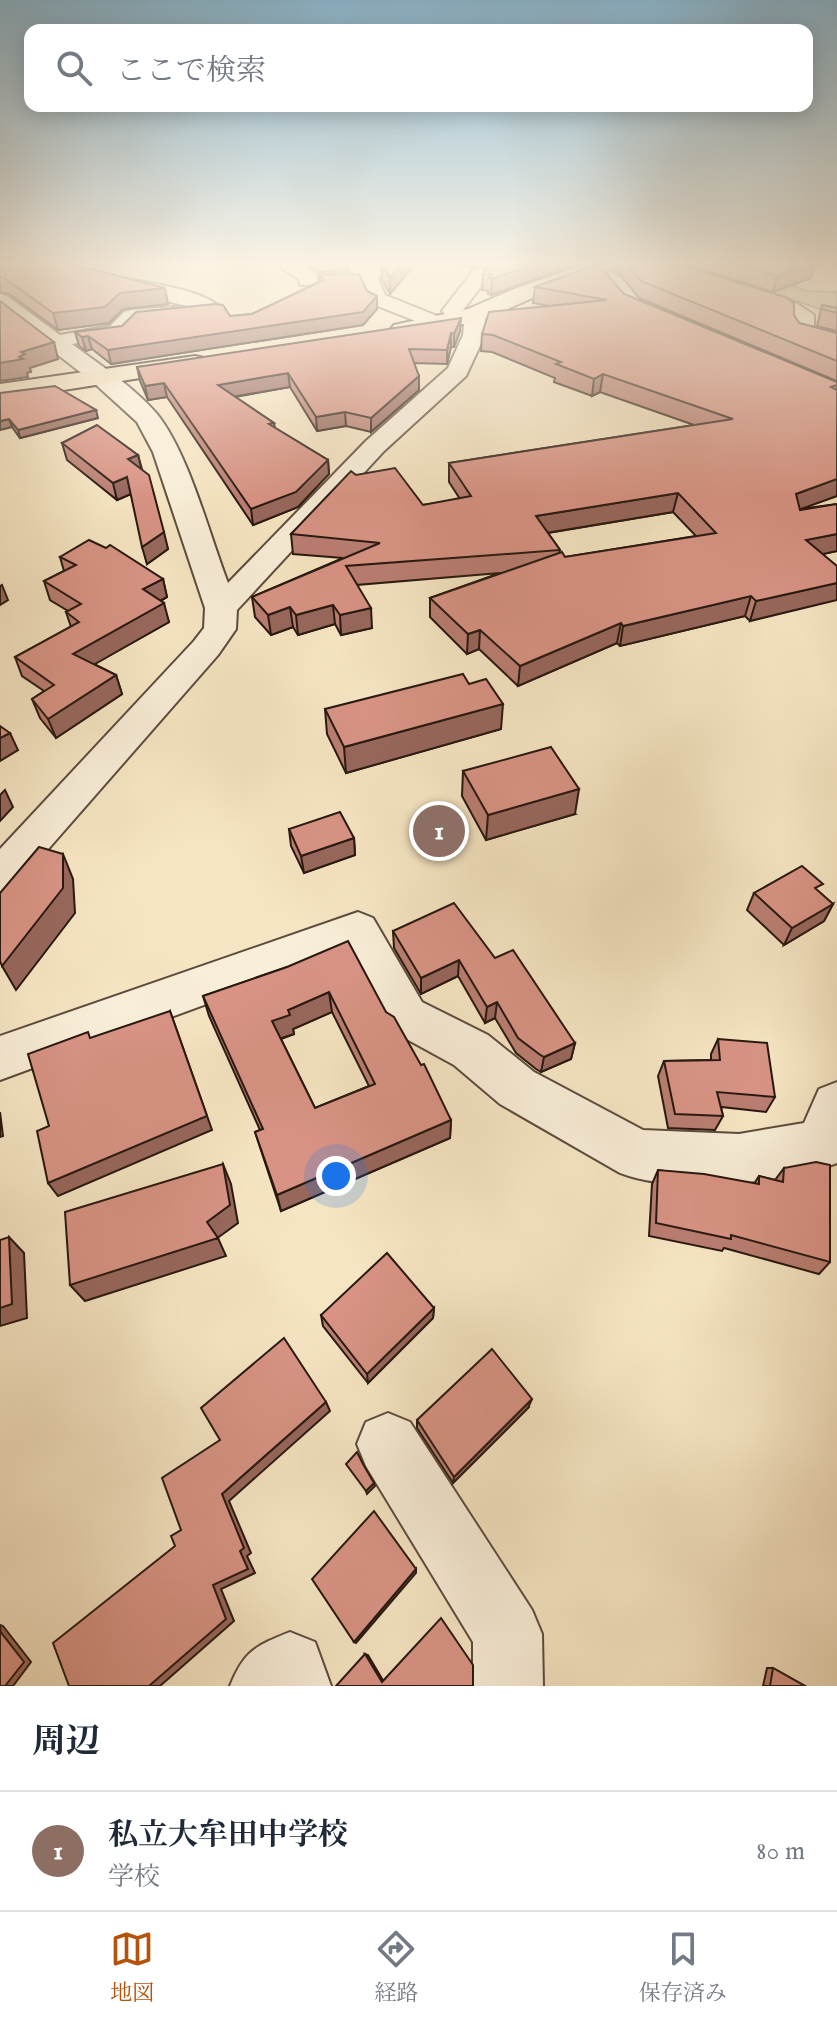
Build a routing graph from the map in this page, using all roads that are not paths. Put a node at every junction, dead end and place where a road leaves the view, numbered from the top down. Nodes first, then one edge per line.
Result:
1 (53, 340) edge
2 (472, 340) edge
3 (217, 359) edge
4 (101, 377) junction
5 (0, 392) edge
6 (221, 608) junction
7 (0, 876) edge
8 (0, 1058) edge
9 (837, 1105) edge
10 (388, 1444) dead end
11 (265, 1686) edge
12 (296, 1686) edge
13 (508, 1686) edge

1 - 4 street
2 - 6 street
3 - 4 main road
4 - 5 main road
4 - 6 street
6 - 7 street
8 - 9 street
10 - 13 street
11 - 12 street

